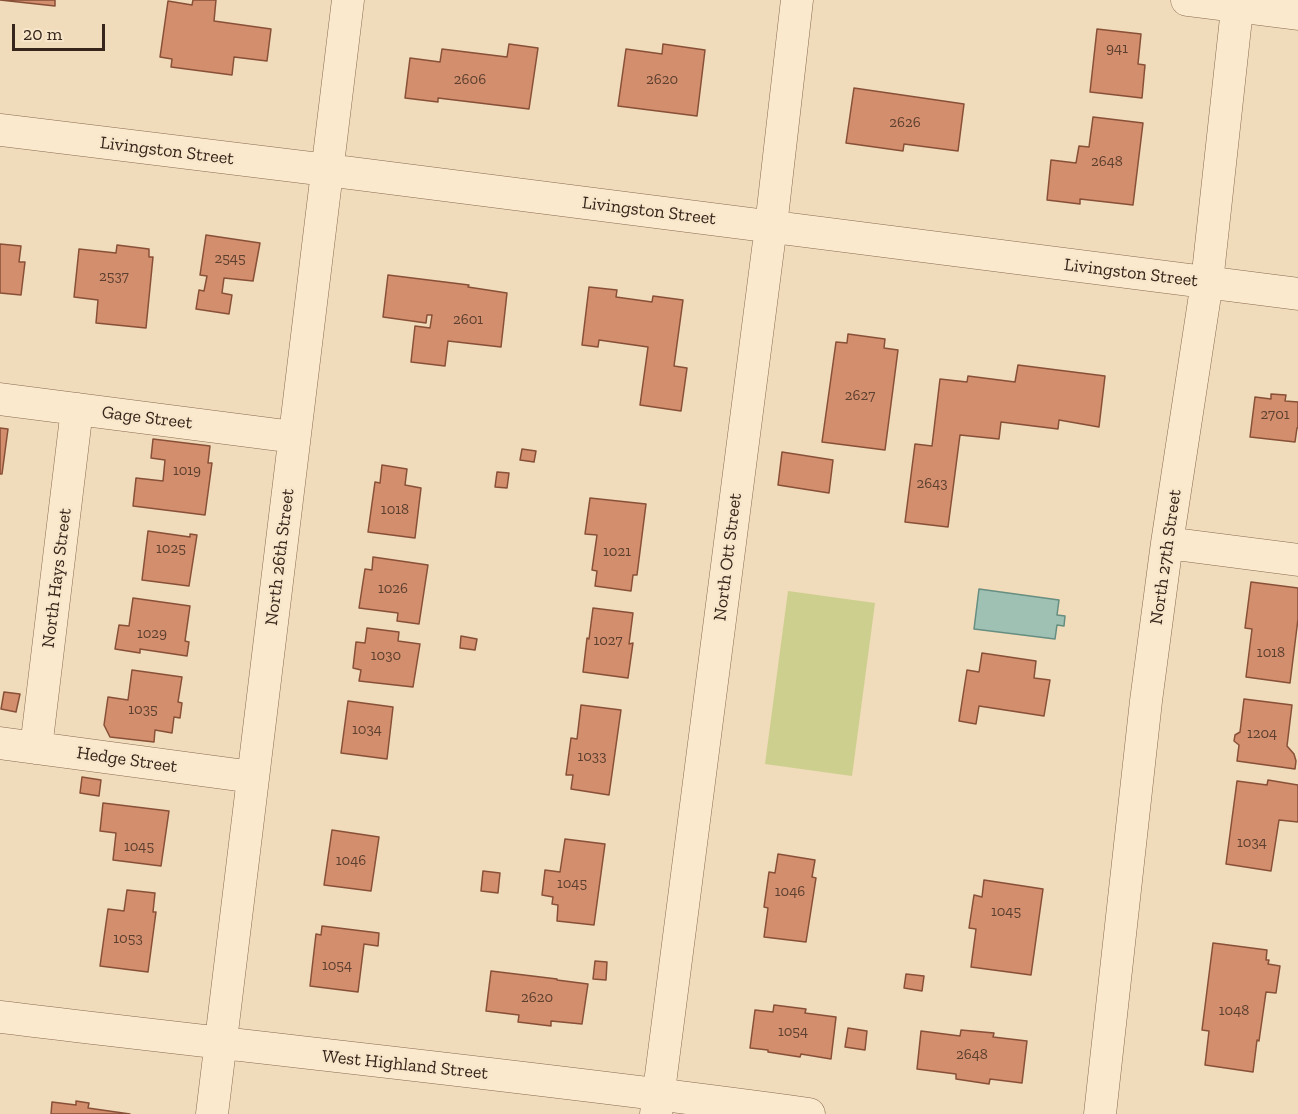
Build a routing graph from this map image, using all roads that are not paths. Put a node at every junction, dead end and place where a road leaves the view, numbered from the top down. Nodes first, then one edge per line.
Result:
1 (348, 0) edge
2 (797, 0) edge
3 (1186, 0) edge
4 (1238, 3) edge
5 (1298, 14) edge
6 (0, 130) edge
7 (327, 170) junction
8 (771, 226) junction
9 (1207, 282) junction
10 (1298, 294) edge
11 (0, 399) edge
12 (77, 409) junction
13 (294, 437) junction
14 (1167, 543) junction
15 (1298, 560) edge
16 (0, 743) edge
17 (36, 748) junction
18 (253, 777) junction
19 (0, 1017) edge
20 (220, 1044) junction
21 (657, 1104) edge
22 (212, 1114) edge
23 (809, 1114) edge
24 (1100, 1114) edge

1 - 7 street, North 26th Street
2 - 8 street, North Ott Street
3 - 4 street
4 - 5 street
4 - 9 street, North 27th Street
6 - 7 street, Livingston Street
7 - 8 street, Livingston Street
7 - 13 street, North 26th Street
8 - 9 street, Livingston Street
8 - 21 street, North Ott Street
9 - 10 street, Livingston Street
9 - 14 street, North 27th Street
11 - 12 street, Gage Street
12 - 13 street, Gage Street
12 - 17 street, North Hays Street
13 - 18 street, North 26th Street
14 - 15 street
14 - 24 street, North 27th Street
16 - 17 street, Hedge Street
17 - 18 street, Hedge Street
18 - 20 street, North 26th Street
19 - 20 street, West Highland Street
20 - 21 street, West Highland Street
20 - 22 street, North 26th Street
21 - 23 street, West Highland Street

